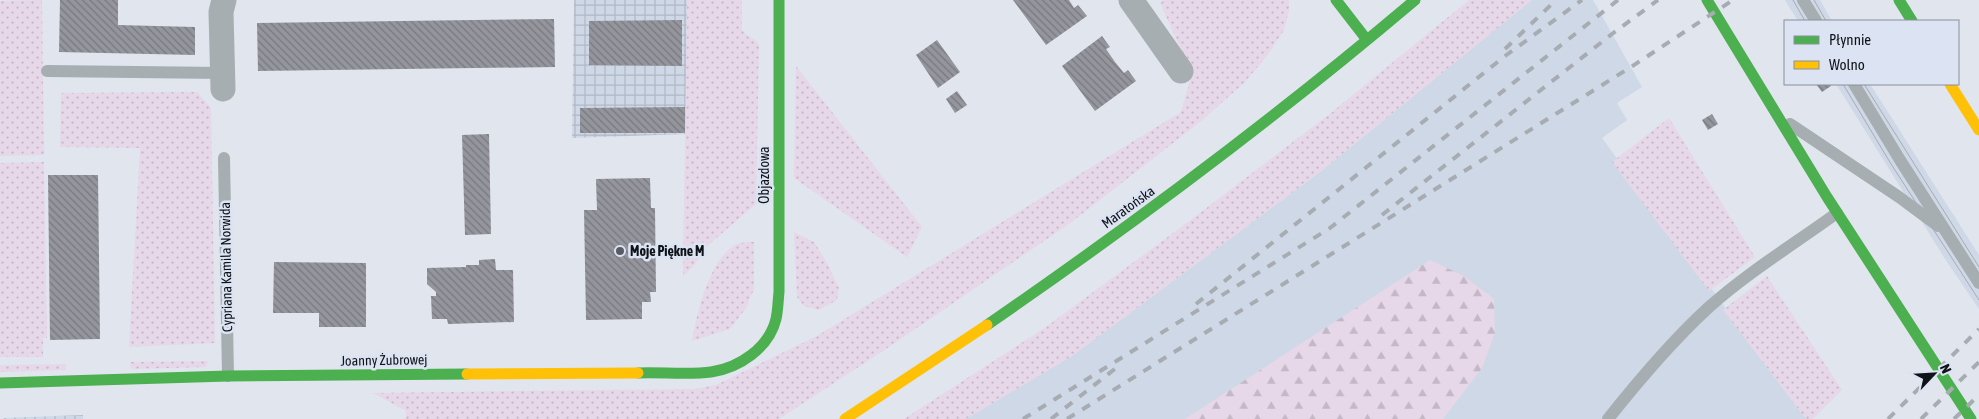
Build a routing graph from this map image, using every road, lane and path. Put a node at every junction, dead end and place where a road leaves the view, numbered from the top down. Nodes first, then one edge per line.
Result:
1 (224, 0) edge
2 (778, 0) edge
3 (1131, 0) edge
4 (1336, 0) edge
5 (1415, 0) edge
6 (1707, 0) edge
7 (1803, 0) edge
8 (1899, 0) edge
9 (1815, 20) edge
10 (1911, 20) edge
11 (1367, 40) junction
12 (48, 71) dead end
13 (1181, 71) dead end
14 (223, 81) joint
15 (1855, 85) edge
16 (1951, 85) edge
17 (1777, 116) junction
18 (1979, 130) edge
19 (224, 158) dead end
20 (1837, 213) junction
21 (1945, 231) junction
22 (1979, 283) edge
23 (763, 347) joint
24 (228, 376) junction
25 (0, 382) edge
26 (845, 419) edge
27 (1608, 419) edge
28 (1971, 419) edge

1 - 14 street
2 - 23 street, Objazdowa
3 - 13 street
4 - 11 street
5 - 11 street, Maratońska
6 - 17 street
7 - 9 lane
8 - 10 street
11 - 26 street, Maratońska
12 - 14 lane
15 - 21 lane
16 - 18 street
17 - 20 street
17 - 21 lane
19 - 24 lane, Cypriana Kamila Norwida
20 - 27 lane
20 - 28 street
21 - 22 lane
23 - 24 street, Joanny Żubrowej
24 - 25 street, Joanny Żubrowej

